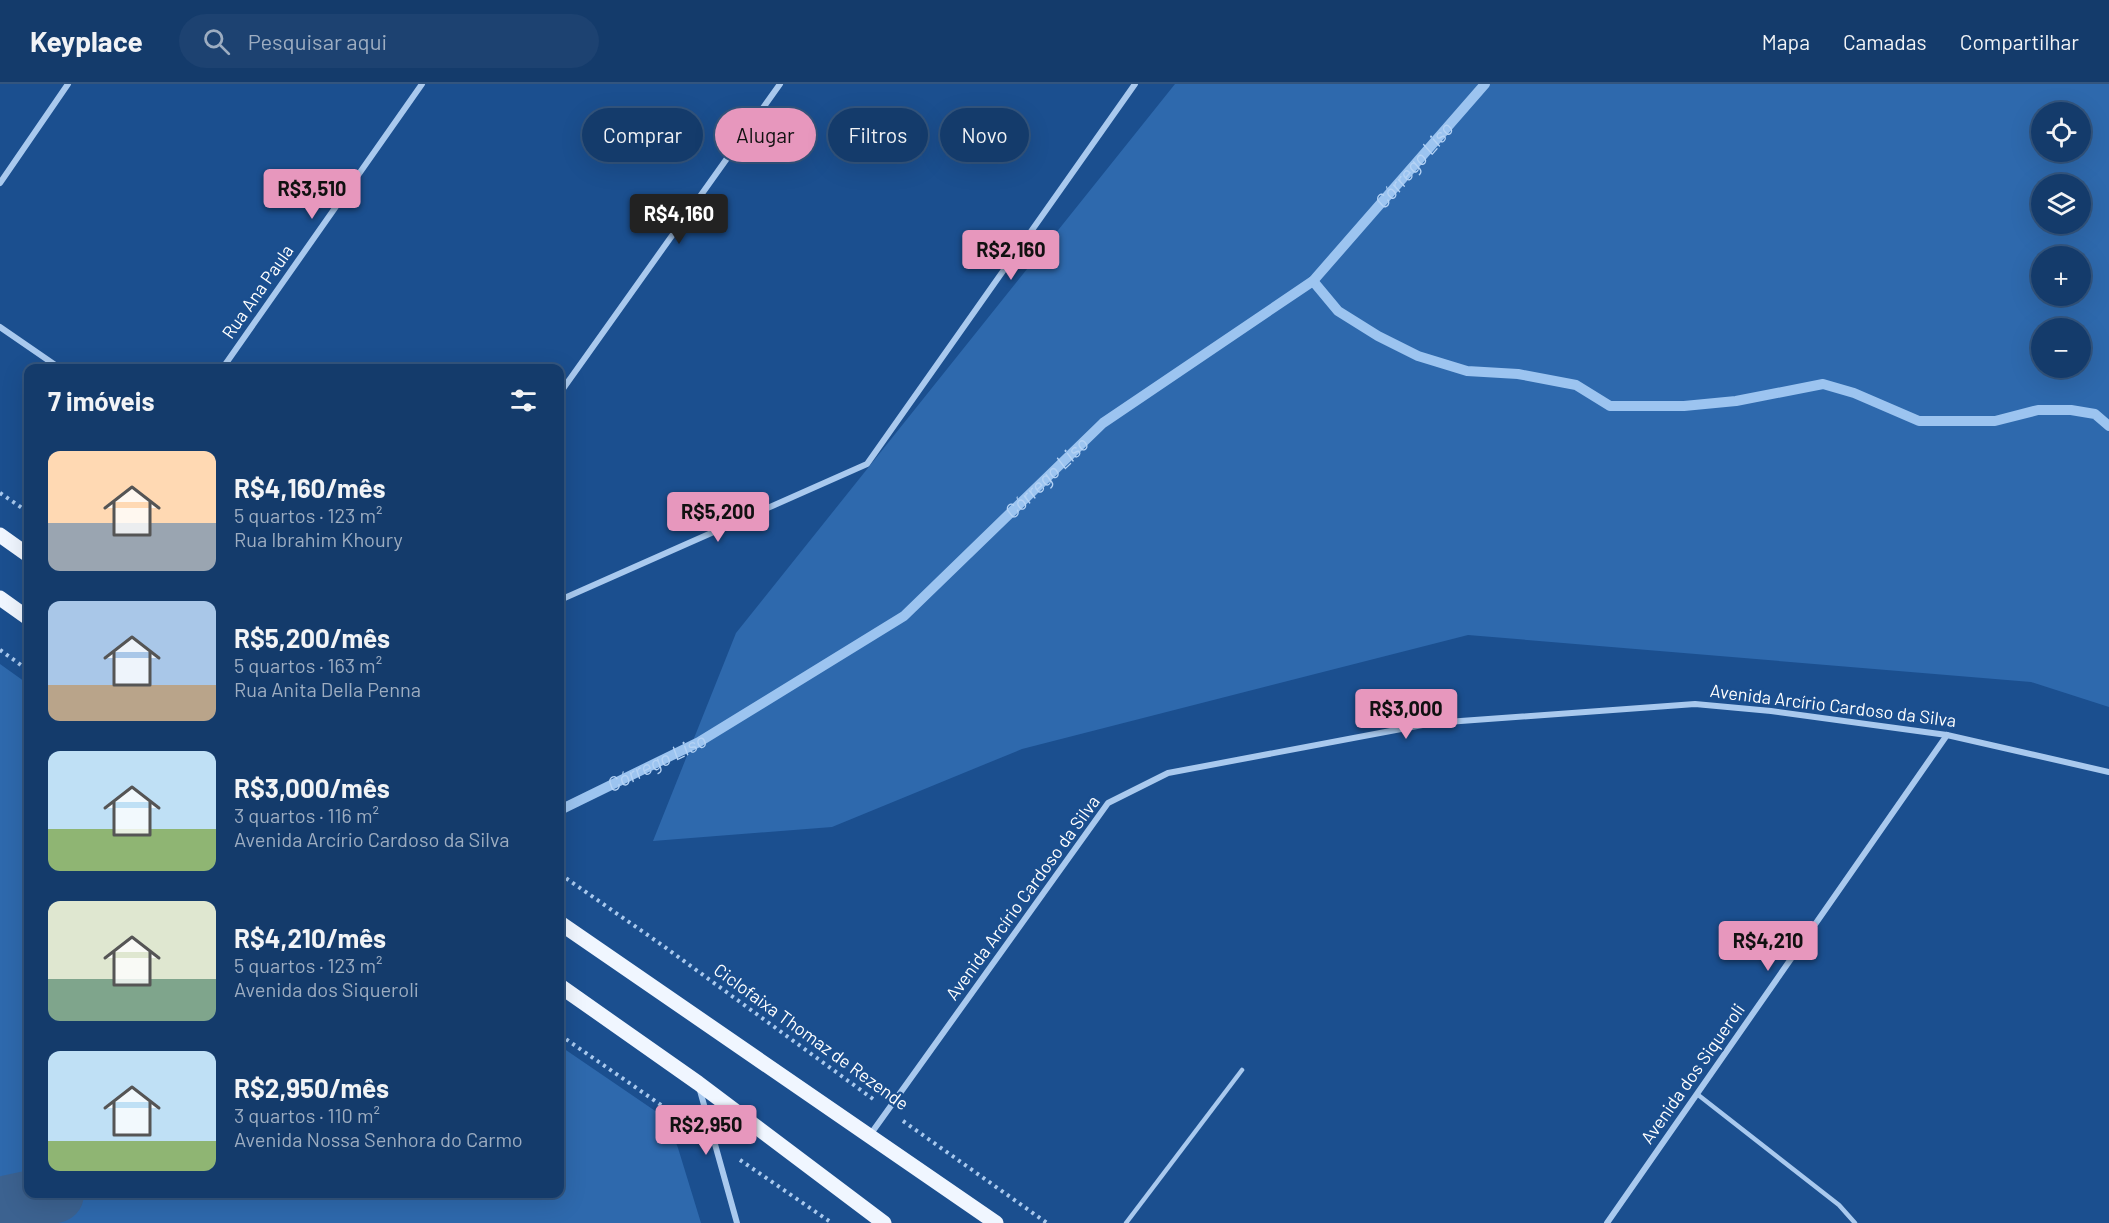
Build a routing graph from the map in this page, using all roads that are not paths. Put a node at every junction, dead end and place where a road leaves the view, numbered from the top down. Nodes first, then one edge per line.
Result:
1 (68, 84) edge
2 (422, 84) edge
3 (780, 84) edge
4 (1135, 84) edge
5 (0, 183) edge
6 (0, 327) edge
7 (54, 364) edge
8 (226, 364) edge
9 (564, 387) edge
10 (0, 535) edge
11 (24, 552) edge
12 (0, 598) edge
13 (564, 598) edge
14 (24, 615) edge
15 (1947, 735) junction
16 (2109, 772) edge
17 (564, 926) edge
18 (564, 989) edge
19 (1242, 1070) dead end
20 (698, 1083) junction
21 (1697, 1094) junction
22 (870, 1136) junction
23 (736, 1223) edge
24 (885, 1223) edge
25 (996, 1223) edge
26 (1126, 1223) edge
27 (1607, 1223) edge
28 (1855, 1223) edge

1 - 5 street
2 - 8 street, Rua Ana Paula
3 - 9 street
4 - 13 street
6 - 7 street
10 - 11 main road
12 - 14 main road
15 - 16 street, Avenida Arcírio Cardoso da Silva
15 - 21 street, Avenida dos Siqueroli
15 - 22 street, Avenida Arcírio Cardoso da Silva
17 - 22 main road
18 - 20 main road
19 - 26 lane
20 - 23 street
20 - 24 main road
21 - 27 street, Avenida dos Siqueroli
21 - 28 lane
22 - 25 main road

